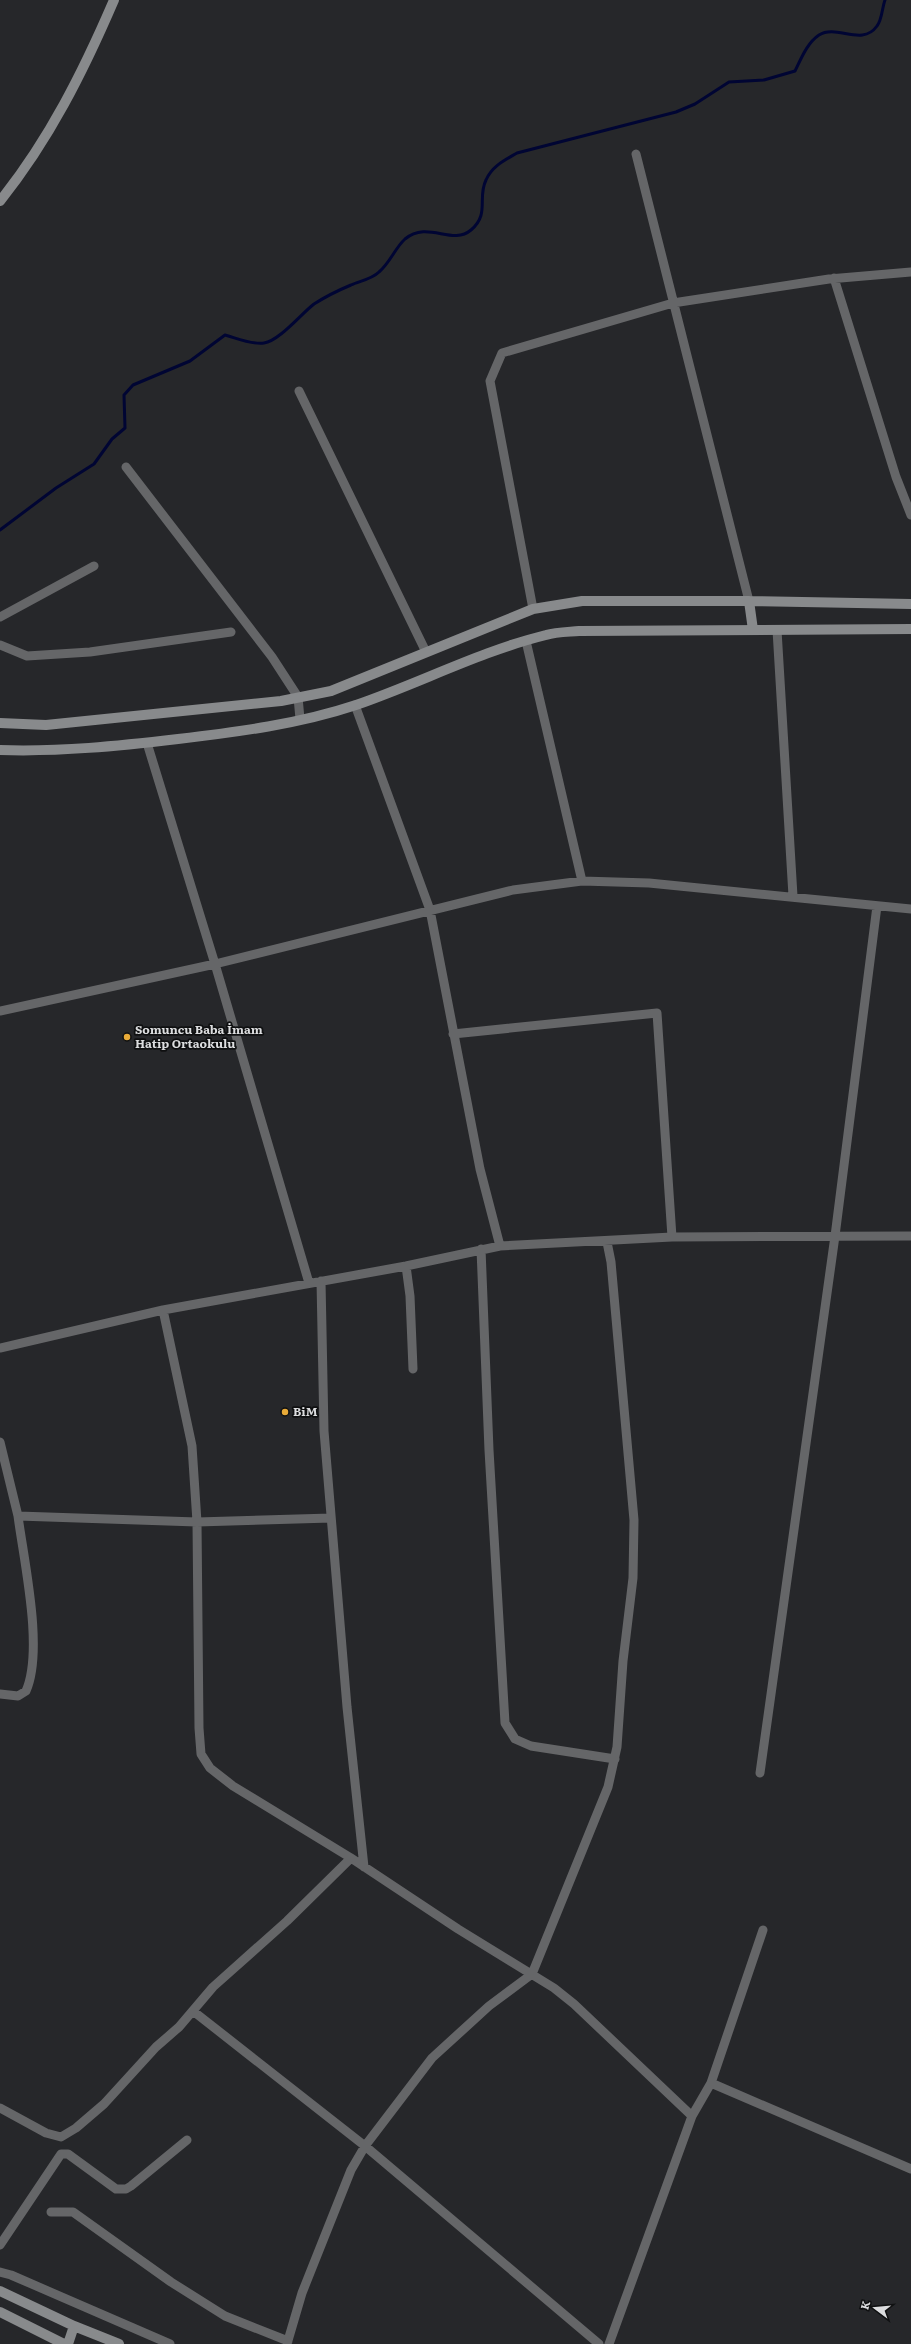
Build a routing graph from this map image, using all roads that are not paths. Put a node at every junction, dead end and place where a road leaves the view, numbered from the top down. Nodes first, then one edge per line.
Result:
1 (114, 0) edge
2 (636, 154) dead end
3 (0, 201) edge
4 (911, 273) edge
5 (834, 278) junction
6 (673, 303) junction
7 (299, 391) dead end
8 (126, 467) dead end
9 (911, 515) edge
10 (94, 566) dead end
11 (749, 600) junction
12 (911, 604) edge
13 (534, 609) junction
14 (0, 617) edge
15 (753, 630) junction
16 (777, 630) junction
17 (911, 630) edge
18 (232, 632) dead end
19 (526, 641) junction
20 (0, 645) edge
21 (426, 652) junction
22 (298, 698) junction
23 (355, 705) junction
24 (300, 719) junction
25 (0, 723) edge
26 (147, 743) junction
27 (0, 750) edge
28 (582, 881) junction
29 (793, 896) junction
30 (877, 906) junction
31 (911, 909) edge
32 (430, 910) junction
33 (215, 964) junction
34 (0, 1011) edge
35 (454, 1034) junction
36 (835, 1236) junction
37 (911, 1236) edge
38 (672, 1237) junction
39 (607, 1242) junction
40 (500, 1246) junction
41 (482, 1249) junction
42 (406, 1266) junction
43 (321, 1281) junction
44 (309, 1283) junction
45 (162, 1310) junction
46 (0, 1348) edge
47 (413, 1369) dead end
48 (0, 1442) edge
49 (18, 1516) junction
50 (331, 1518) junction
51 (197, 1522) junction
52 (0, 1694) edge
53 (615, 1759) junction
54 (760, 1773) dead end
55 (351, 1858) junction
56 (364, 1866) junction
57 (763, 1930) dead end
58 (532, 1974) junction
59 (193, 2011) junction
60 (711, 2083) junction
61 (0, 2108) edge
62 (692, 2116) junction
63 (187, 2140) dead end
64 (365, 2146) junction
65 (911, 2169) edge
66 (51, 2212) dead end
67 (0, 2245) edge
68 (0, 2272) edge
69 (0, 2291) edge
70 (0, 2312) edge
71 (74, 2326) junction
72 (288, 2342) edge
73 (64, 2344) edge
74 (68, 2344) edge
75 (119, 2344) edge
76 (170, 2344) edge
77 (599, 2344) edge
78 (609, 2344) edge

1 - 3 main road
2 - 6 street
4 - 5 street
5 - 6 street
5 - 9 street
6 - 11 street
6 - 13 street
7 - 21 street
8 - 22 street
10 - 14 street
11 - 12 main road
11 - 13 main road
11 - 15 main road
13 - 21 main road
15 - 16 main road
15 - 19 main road
16 - 17 main road
16 - 29 street
18 - 20 street
19 - 23 main road
19 - 28 street
21 - 22 main road
22 - 24 street
22 - 25 main road
23 - 24 main road
23 - 32 street
24 - 26 main road
26 - 27 main road
26 - 33 street
28 - 29 street
28 - 32 street
29 - 30 street
30 - 31 street
30 - 36 street
32 - 33 street
32 - 35 street
33 - 34 street
33 - 44 street
35 - 38 street
35 - 40 street
36 - 37 street
36 - 38 street
36 - 54 street
38 - 39 street
39 - 40 street
39 - 53 street
40 - 41 street
41 - 42 street
41 - 53 street
42 - 43 street
42 - 47 street
43 - 44 street
43 - 50 street
44 - 45 street
45 - 46 street
45 - 51 street
48 - 49 street
49 - 51 street
49 - 52 street
50 - 51 street
50 - 56 street
51 - 55 street
53 - 58 street
55 - 56 street
55 - 59 street
56 - 58 street
57 - 60 street
58 - 62 street
58 - 64 street
59 - 61 street
59 - 64 street
60 - 62 street
60 - 65 street
62 - 78 street
63 - 67 street
64 - 72 street
64 - 77 street
66 - 72 street
68 - 76 street
69 - 71 main road
70 - 73 main road
71 - 74 main road
71 - 75 main road

